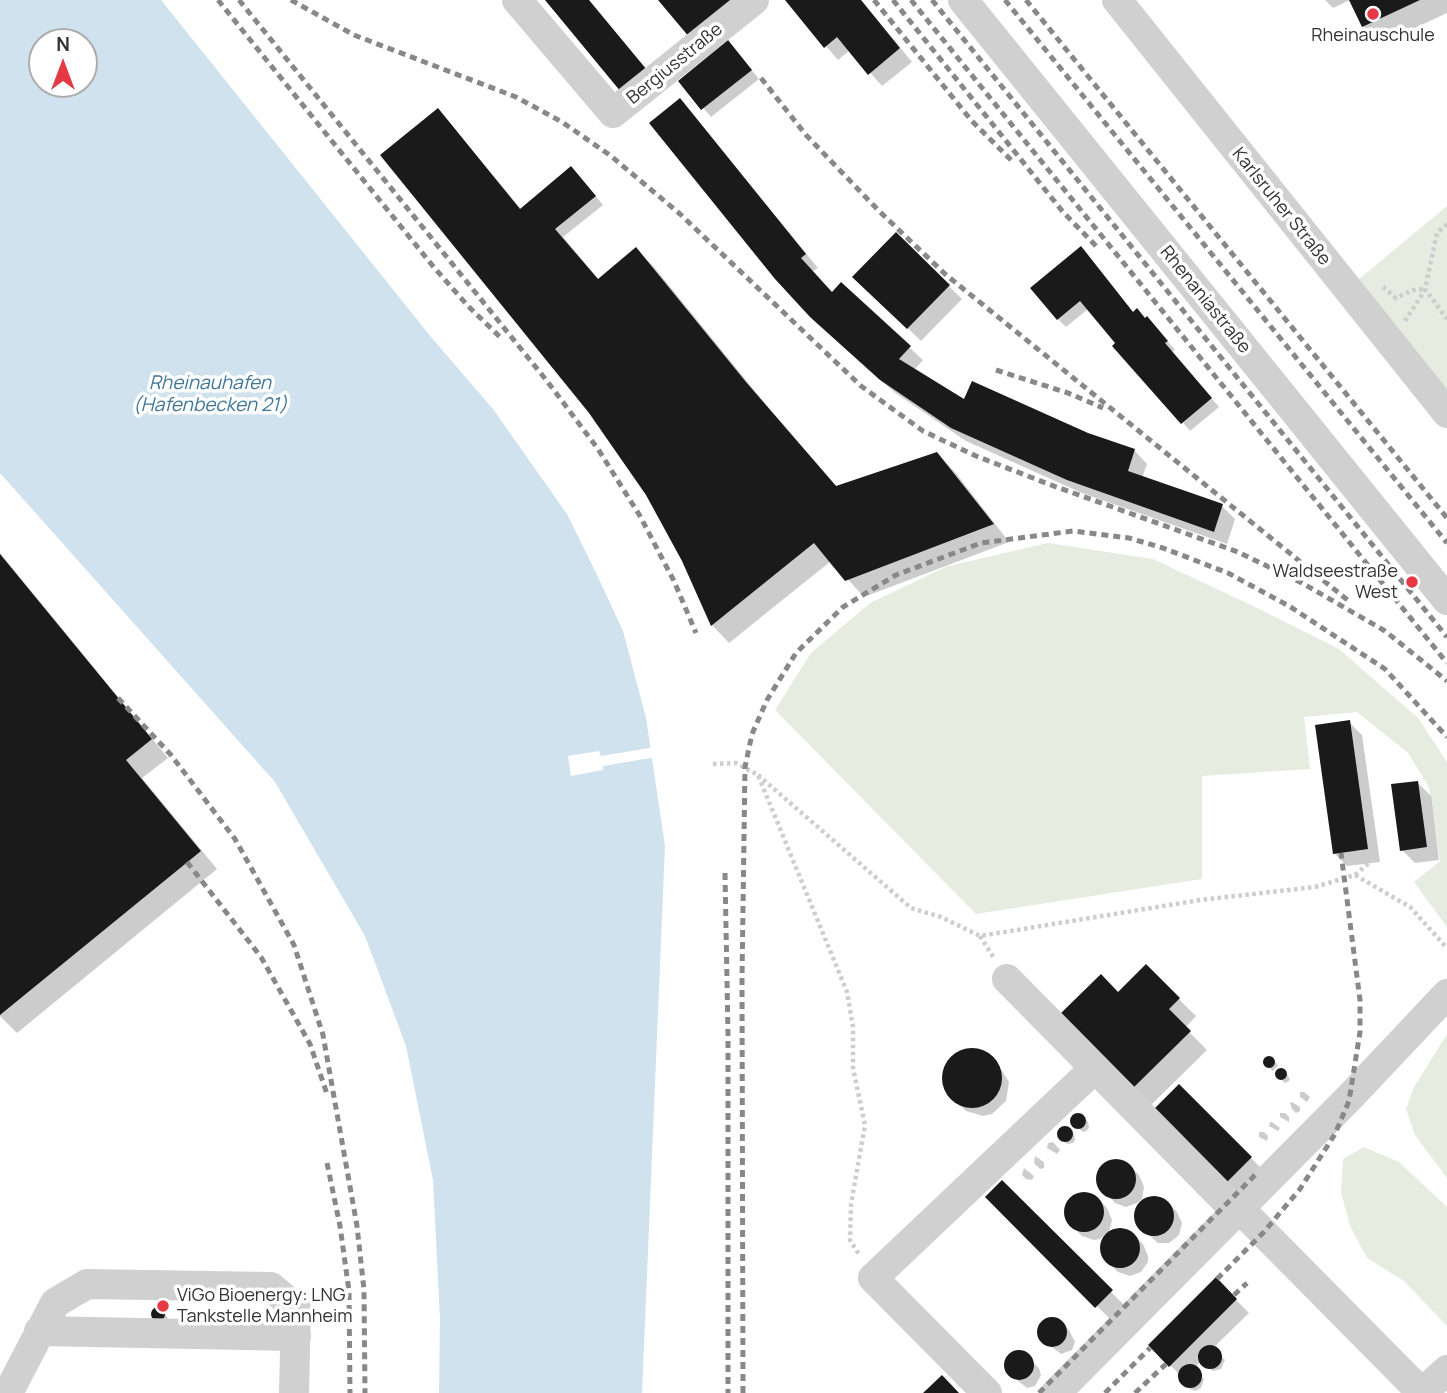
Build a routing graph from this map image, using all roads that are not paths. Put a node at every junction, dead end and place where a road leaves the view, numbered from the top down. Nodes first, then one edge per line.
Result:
1 (517, 0) edge
2 (754, 0) edge
3 (963, 0) edge
4 (1116, 0) edge
5 (1447, 413) edge
6 (1447, 600) edge
7 (1007, 979) dead end
8 (1447, 994) edge
9 (1096, 1068) junction
10 (1238, 1210) junction
11 (39, 1331) junction
12 (296, 1336) junction
13 (1447, 1370) edge
14 (8, 1393) edge
15 (294, 1393) edge
16 (987, 1393) edge
17 (1056, 1393) edge
18 (1422, 1393) edge

1 - 2 street, Bergiusstraße
3 - 6 street, Rhenaniastraße
4 - 5 street, Karlsruher Straße
7 - 9 street
8 - 10 street
9 - 10 street
9 - 16 street
10 - 17 street
10 - 18 street
11 - 12 street
11 - 12 street
11 - 14 street
12 - 15 street
13 - 18 street

